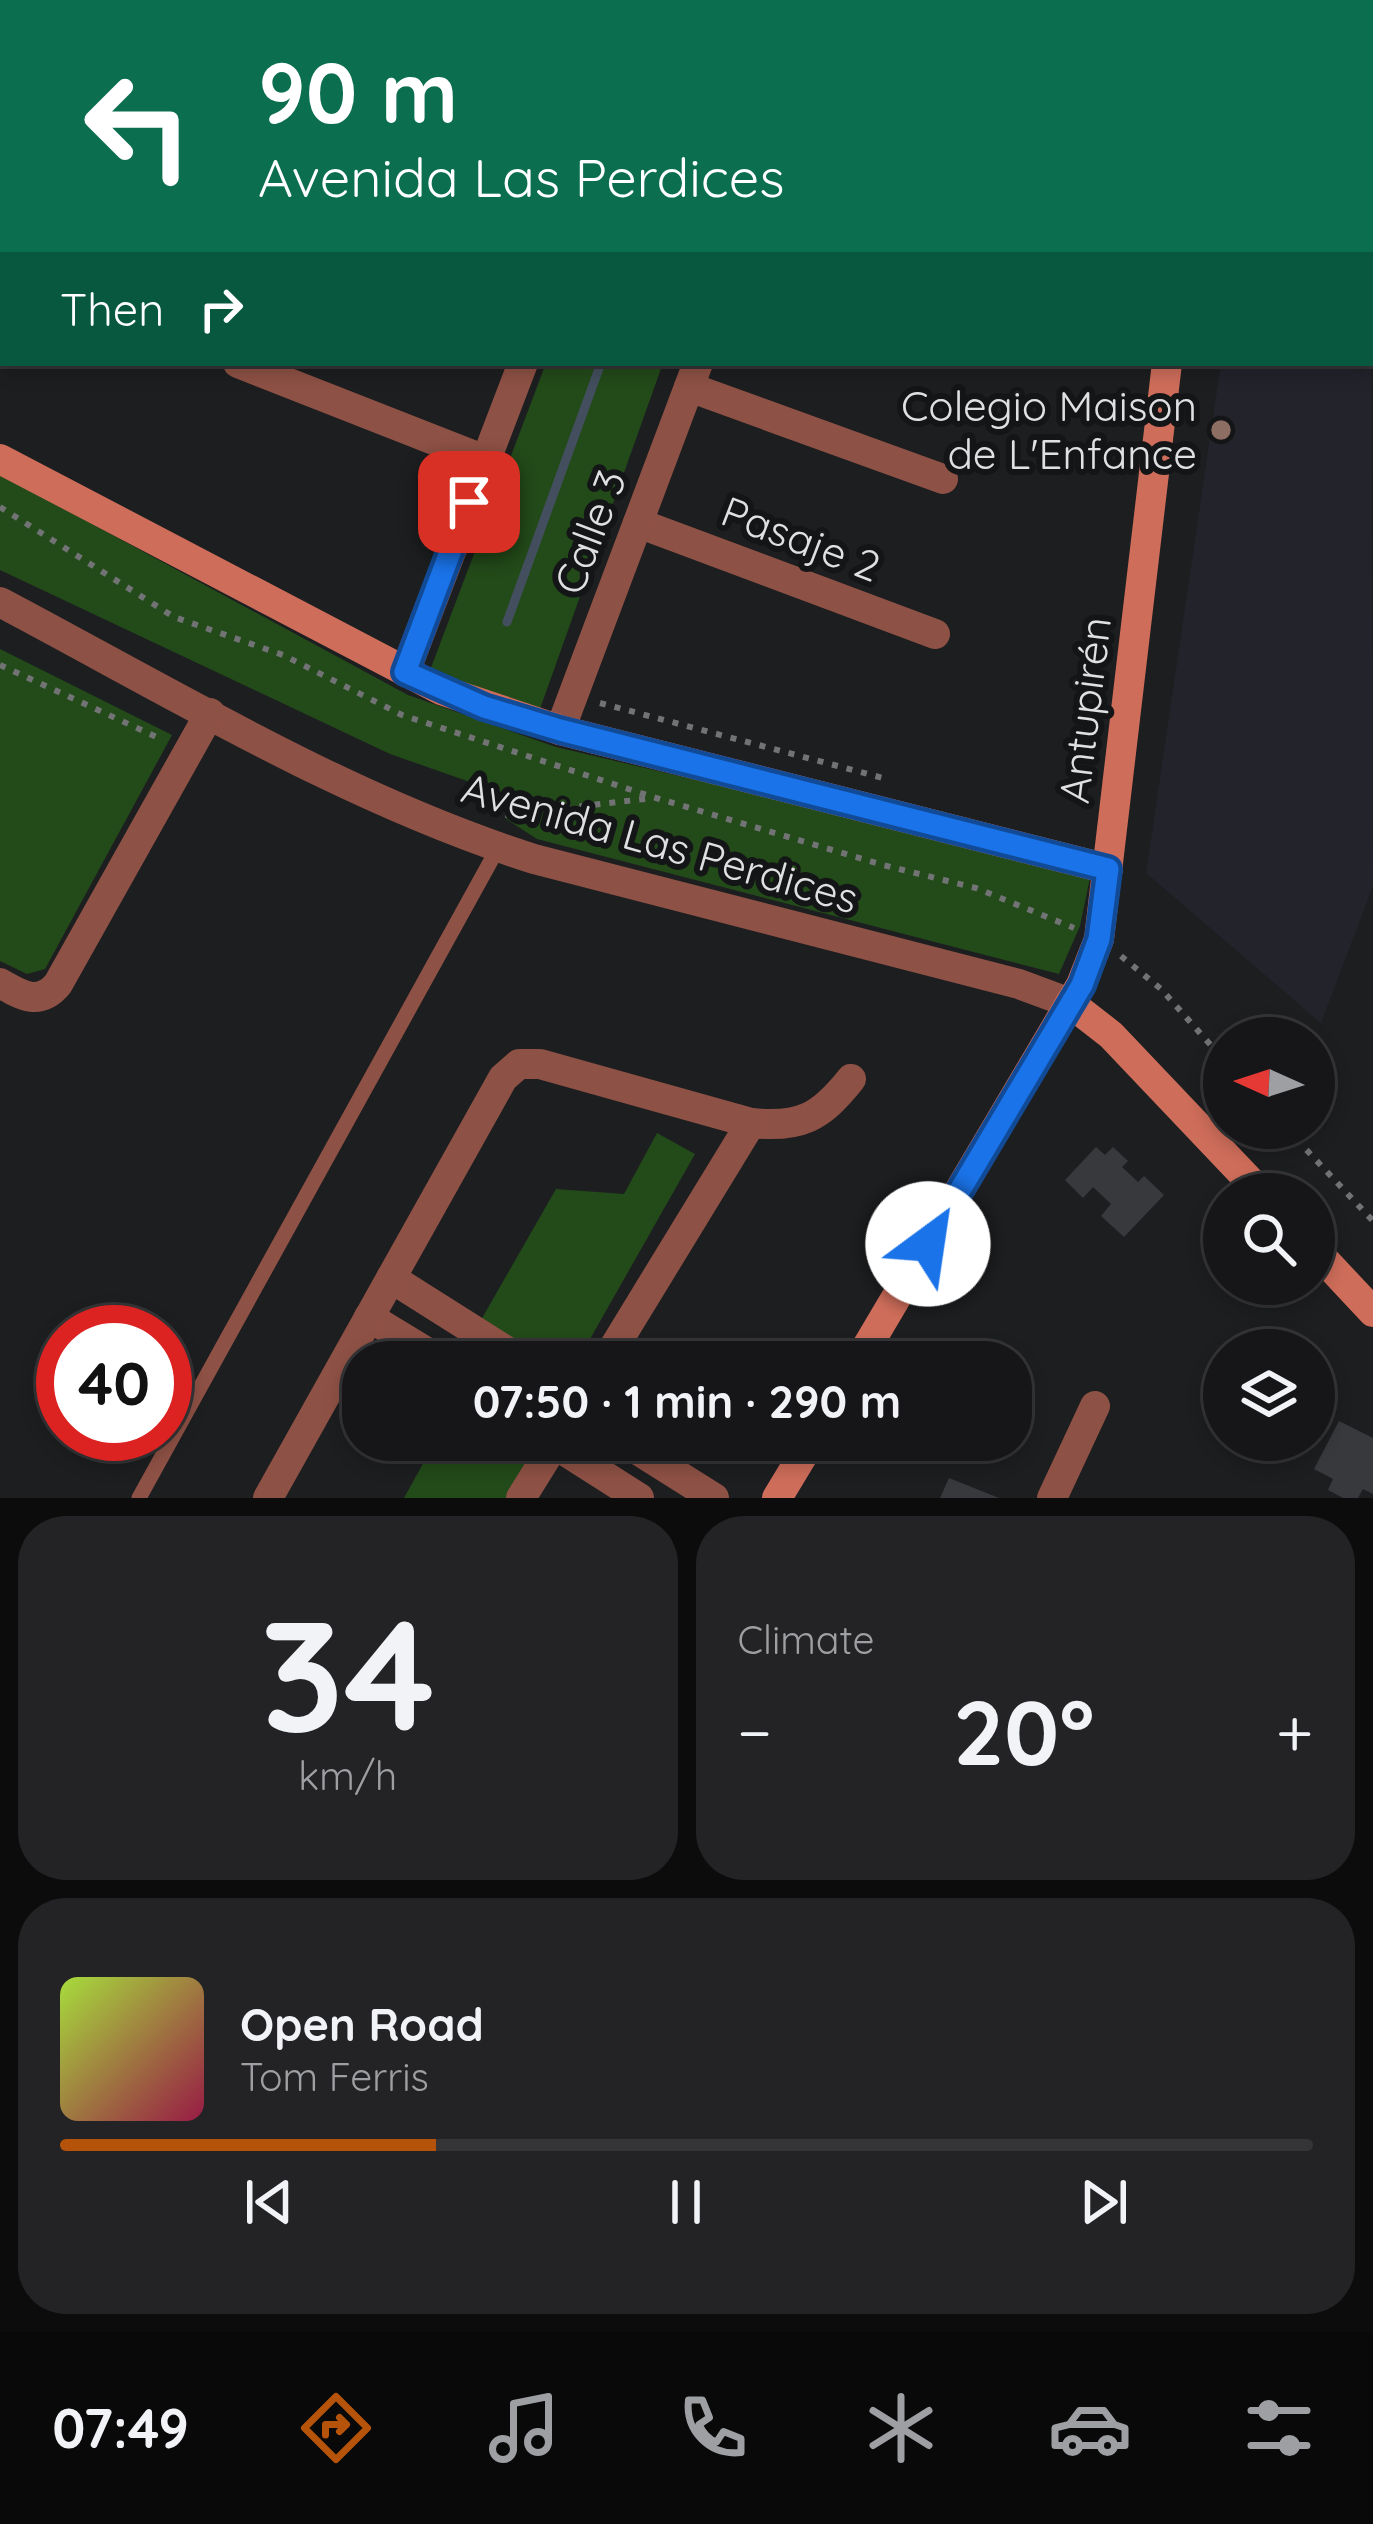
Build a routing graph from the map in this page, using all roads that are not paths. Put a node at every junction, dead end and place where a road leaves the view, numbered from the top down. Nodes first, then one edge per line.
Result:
1 (246, 366) edge
2 (522, 366) edge
3 (1167, 366) edge
4 (694, 375) edge
5 (0, 459) edge
6 (485, 460) junction
7 (943, 479) dead end
8 (638, 523) junction
9 (0, 602) edge
10 (935, 634) dead end
11 (405, 672) junction
12 (201, 708) junction
13 (560, 730) junction
14 (498, 848) junction
15 (1108, 869) junction
16 (0, 983) edge
17 (1070, 1004) junction
18 (851, 1079) dead end
19 (751, 1123) junction
20 (1242, 1173) edge
21 (1335, 1272) edge
22 (391, 1278) junction
23 (1373, 1312) edge
24 (369, 1317) junction
25 (408, 1341) edge
26 (491, 1341) edge
27 (618, 1341) edge
28 (870, 1341) edge
29 (1095, 1406) dead end
30 (542, 1461) edge
31 (582, 1461) edge
32 (655, 1461) edge
33 (799, 1461) edge
34 (140, 1498) edge
35 (268, 1498) edge
36 (521, 1498) edge
37 (639, 1498) edge
38 (714, 1498) edge
39 (777, 1498) edge
40 (1052, 1498) edge

1 - 6 street
2 - 6 street
3 - 15 street, Antupirén
4 - 7 street
4 - 8 street, Calle 3
5 - 11 street, Avenida Las Perdices
6 - 11 street
8 - 10 street, Pasaje 2
8 - 13 street, Calle 3
9 - 12 street, Avenida Las Perdices
11 - 13 street, Avenida Las Perdices
12 - 14 street, Avenida Las Perdices
12 - 16 street
13 - 15 street, Avenida Las Perdices
14 - 17 street, Avenida Las Perdices
14 - 34 lane
15 - 17 street, Antupirén
17 - 20 street, Avenida Las Perdices
17 - 28 street, Antupirén
18 - 19 street
19 - 22 street
19 - 27 street
21 - 23 street
22 - 24 street
22 - 26 street
24 - 25 street
24 - 35 street
29 - 40 street
30 - 36 street
31 - 37 street
32 - 38 street
33 - 39 street

